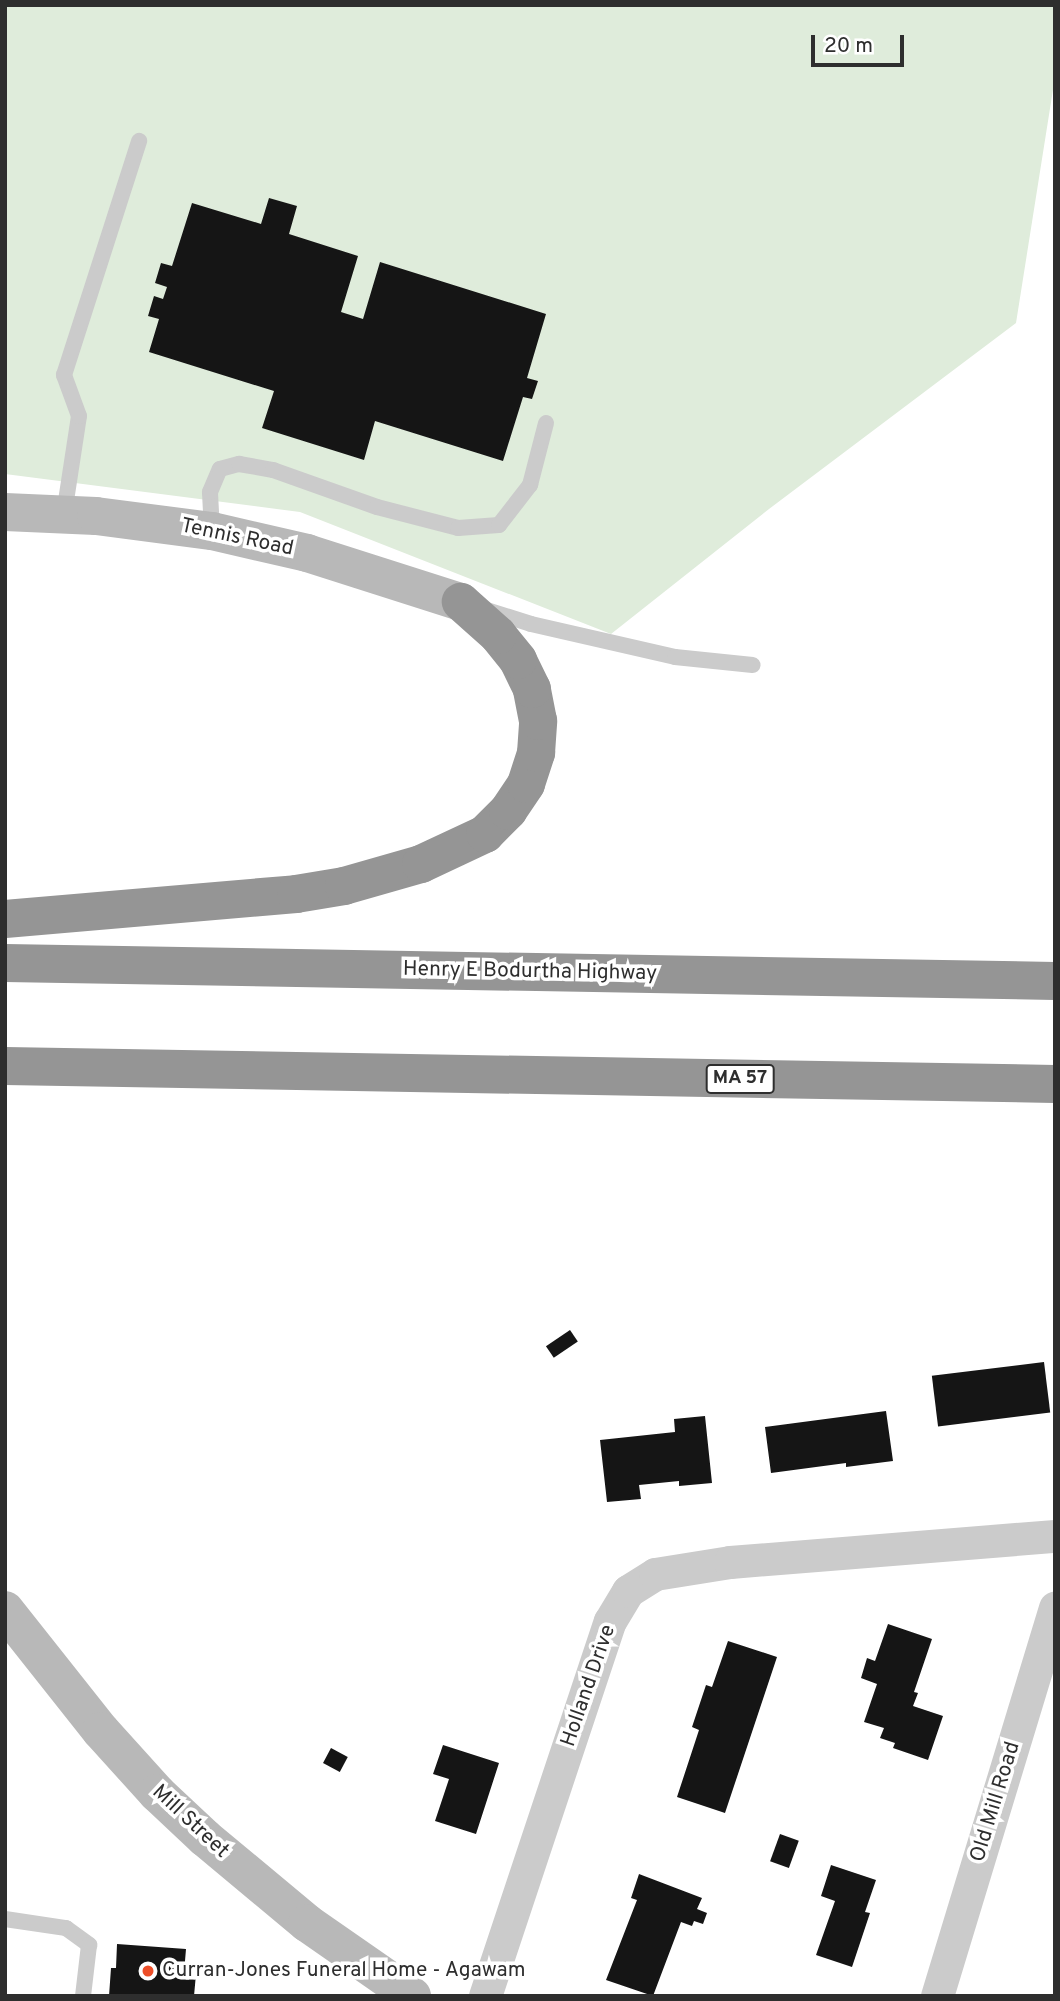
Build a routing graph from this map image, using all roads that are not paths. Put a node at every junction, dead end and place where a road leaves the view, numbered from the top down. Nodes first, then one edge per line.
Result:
1 (139, 141) dead end
2 (546, 423) dead end
3 (5, 512) edge
4 (64, 514) junction
5 (212, 531) junction
6 (461, 602) junction
7 (754, 665) dead end
8 (5, 919) edge
9 (5, 963) edge
10 (1055, 981) edge
11 (5, 1066) edge
12 (1055, 1084) edge
13 (1055, 1536) edge
14 (1055, 1608) edge
15 (5, 1610) edge
16 (5, 1919) edge
17 (83, 1996) edge
18 (412, 1996) edge
19 (485, 1996) edge
20 (937, 1996) edge

1 - 4 lane
2 - 5 lane
3 - 4 street, Tennis Road
4 - 5 street, Tennis Road
5 - 6 street, Tennis Road
6 - 7 lane
6 - 8 highway
9 - 10 highway, Henry E Bodurtha Highway
11 - 12 highway, MA 57
13 - 19 street, Holland Drive
14 - 20 street, Old Mill Road
15 - 18 street, Mill Street
16 - 17 lane

